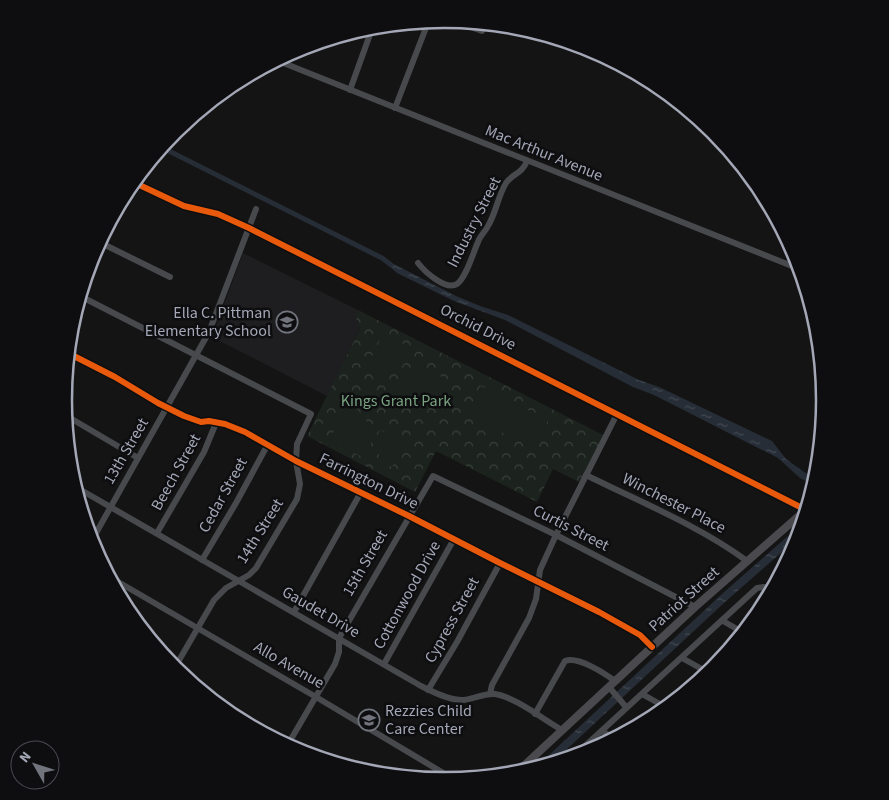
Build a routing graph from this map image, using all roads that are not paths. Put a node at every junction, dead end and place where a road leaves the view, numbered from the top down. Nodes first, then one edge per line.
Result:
1 (427, 28) edge
2 (370, 36) edge
3 (285, 64) edge
4 (350, 90) junction
5 (395, 108) junction
6 (527, 161) junction
7 (140, 185) edge
8 (256, 209) dead end
9 (249, 228) junction
10 (106, 245) edge
11 (418, 263) dead end
12 (792, 266) edge
13 (170, 277) dead end
14 (86, 299) edge
15 (197, 355) junction
16 (75, 356) edge
17 (167, 408) junction
18 (617, 414) junction
19 (73, 420) edge
20 (216, 423) junction
21 (268, 444) junction
22 (138, 458) junction
23 (296, 461) junction
24 (586, 474) junction
25 (433, 476) joint
26 (84, 491) edge
27 (361, 492) junction
28 (110, 506) junction
29 (801, 506) edge
30 (409, 516) junction
31 (798, 517) edge
32 (96, 532) edge
33 (157, 533) junction
34 (556, 535) junction
35 (454, 539) junction
36 (202, 560) junction
37 (747, 561) junction
38 (500, 563) junction
39 (238, 581) junction
40 (538, 582) junction
41 (120, 583) edge
42 (766, 588) edge
43 (696, 607) junction
44 (294, 612) junction
45 (723, 621) junction
46 (199, 628) junction
47 (738, 630) edge
48 (339, 638) junction
49 (652, 647) junction
50 (682, 658) junction
51 (179, 661) edge
52 (384, 664) junction
53 (702, 669) edge
54 (615, 681) junction
55 (610, 688) junction
56 (428, 690) junction
57 (490, 694) junction
58 (642, 694) junction
59 (316, 696) junction
60 (660, 704) edge
61 (625, 705) junction
62 (535, 714) junction
63 (562, 730) junction
64 (602, 731) junction
65 (608, 735) edge
66 (291, 739) edge
67 (588, 743) edge
68 (527, 763) edge
69 (442, 772) edge

1 - 5 street
2 - 4 street
3 - 4 street, Mac Arthur Avenue
4 - 5 street, Mac Arthur Avenue
5 - 6 street, Mac Arthur Avenue
6 - 11 street, Industry Street
6 - 12 street, Mac Arthur Avenue
7 - 9 street, Orchid Drive
8 - 9 street, 13th Street
9 - 15 street, 13th Street
9 - 18 street, Orchid Drive
10 - 13 street
14 - 15 street
15 - 17 street, 13th Street
15 - 23 street, 14th Street
16 - 17 street, Farrington Drive
17 - 20 street, Farrington Drive
17 - 22 street, 13th Street
18 - 24 street
18 - 29 street, Orchid Drive
19 - 22 street
20 - 21 street, Farrington Drive
20 - 33 street, Beech Street
21 - 23 street, Farrington Drive
21 - 36 street, Cedar Street
22 - 28 street, 13th Street
23 - 27 street, Farrington Drive
23 - 39 street, 14th Street
24 - 34 street
24 - 37 street, Winchester Place
25 - 30 street, 15th Street
25 - 34 street, Curtis Street
26 - 28 street, Gaudet Drive
27 - 30 street, Farrington Drive
27 - 44 street
28 - 32 street, 13th Street
28 - 33 street, Gaudet Drive
30 - 35 street, Farrington Drive
30 - 48 street, 15th Street
31 - 37 main road, Patriot Street
33 - 36 street, Gaudet Drive
34 - 40 street
34 - 43 street, Curtis Street
35 - 38 street, Farrington Drive
35 - 52 street, Cottonwood Drive
36 - 39 street, Gaudet Drive
37 - 43 main road, Patriot Street
38 - 40 street, Farrington Drive
38 - 56 street, Cypress Street
39 - 44 street, Gaudet Drive
39 - 46 street, 14th Street
40 - 49 street, Farrington Drive
40 - 57 street
41 - 46 street, Allo Avenue
42 - 45 street
43 - 49 main road, Patriot Street
44 - 48 street, Gaudet Drive
45 - 47 street
45 - 50 street
46 - 51 street, 14th Street
46 - 59 street, Allo Avenue
48 - 52 street, Gaudet Drive
48 - 59 street, 15th Street
49 - 54 main road, Patriot Street
50 - 53 street
50 - 58 street
52 - 56 street, Gaudet Drive
54 - 55 main road, Patriot Street
54 - 62 street
55 - 61 street
55 - 63 main road, Patriot Street
56 - 57 street, Gaudet Drive
57 - 62 street, Gaudet Drive
58 - 60 street
58 - 61 street
59 - 66 street, 15th Street
59 - 69 street, Allo Avenue
61 - 64 street
62 - 63 street, Gaudet Drive
63 - 68 main road, Patriot Street
64 - 65 street
64 - 67 street

